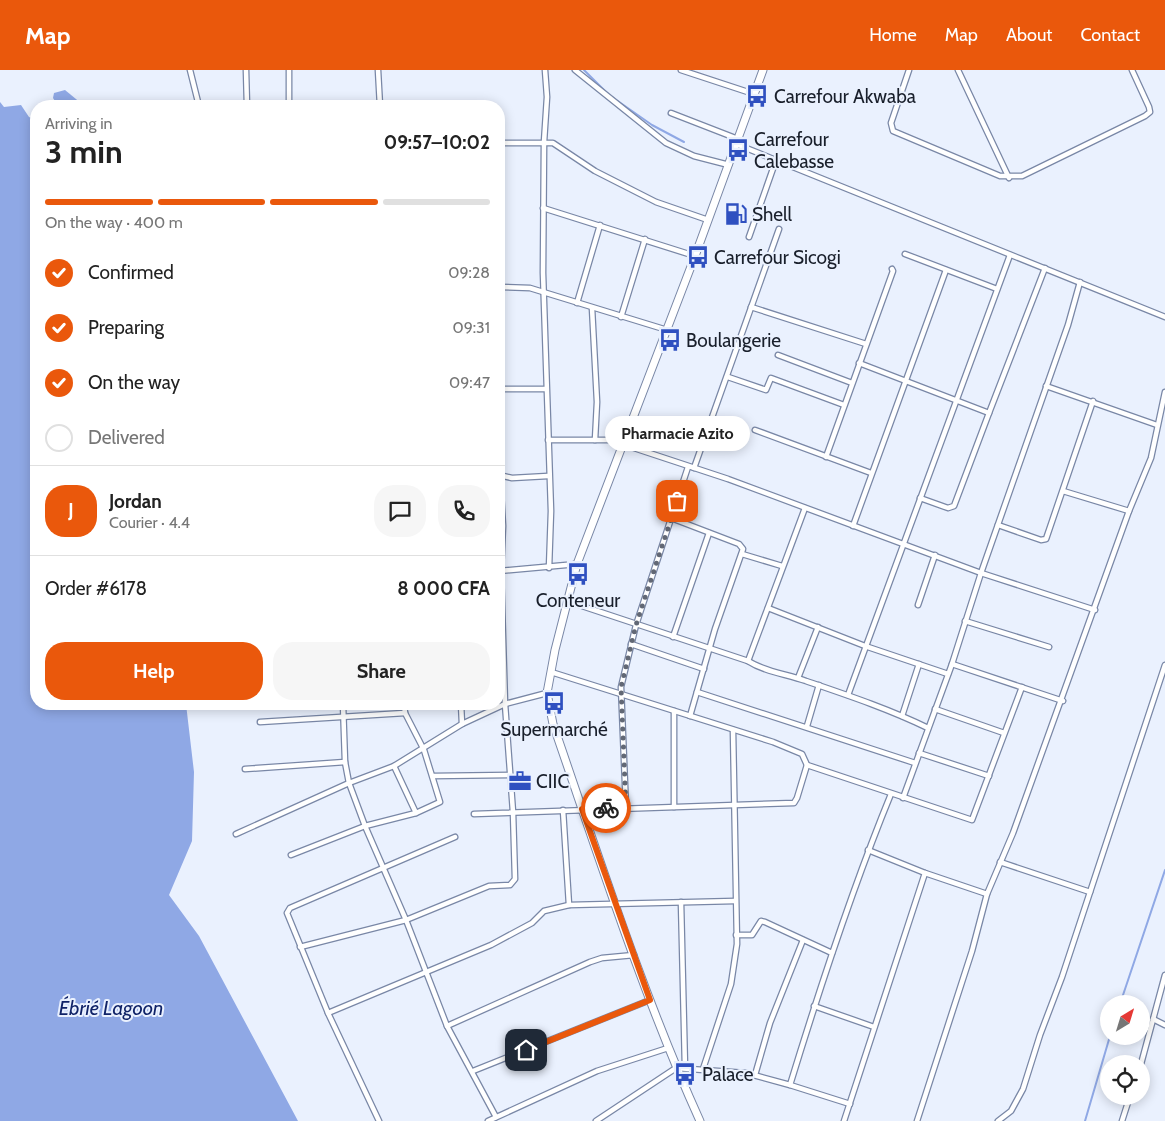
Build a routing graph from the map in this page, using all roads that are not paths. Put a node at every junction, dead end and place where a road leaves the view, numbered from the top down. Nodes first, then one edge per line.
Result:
1 (190, 70) edge
2 (246, 70) edge
3 (289, 70) edge
4 (378, 70) edge
5 (545, 70) edge
6 (575, 70) edge
7 (681, 70) edge
8 (763, 70) edge
9 (909, 70) edge
10 (958, 70) edge
11 (1132, 70) edge
12 (754, 94) junction
13 (198, 100) edge
14 (247, 100) edge
15 (290, 100) edge
16 (380, 100) edge
17 (671, 113) dead end
18 (737, 141) junction
19 (544, 142) junction
20 (505, 143) edge
21 (776, 160) junction
22 (729, 165) junction
23 (1009, 178) junction
24 (543, 208) junction
25 (708, 220) junction
26 (600, 225) junction
27 (779, 229) dead end
28 (749, 237) dead end
29 (645, 239) junction
30 (905, 254) dead end
31 (1010, 255) junction
32 (695, 256) junction
33 (1045, 268) junction
34 (892, 269) dead end
35 (946, 270) junction
36 (1080, 282) junction
37 (505, 287) edge
38 (997, 289) junction
39 (543, 293) junction
40 (577, 304) junction
41 (751, 307) junction
42 (592, 308) junction
43 (621, 317) junction
44 (1165, 317) edge
45 (667, 330) junction
46 (866, 344) junction
47 (778, 355) dead end
48 (859, 363) junction
49 (728, 377) junction
50 (907, 381) junction
51 (852, 383) junction
52 (1046, 386) junction
53 (505, 389) edge
54 (546, 389) junction
55 (1165, 395) edge
56 (957, 401) junction
57 (1093, 401) junction
58 (844, 405) junction
59 (989, 413) junction
60 (1157, 425) junction
61 (755, 430) dead end
62 (548, 440) junction
63 (595, 440) junction
64 (622, 444) junction
65 (826, 457) junction
66 (688, 467) junction
67 (694, 468) junction
68 (871, 473) junction
69 (505, 476) edge
70 (548, 476) junction
71 (1063, 491) junction
72 (920, 498) junction
73 (805, 508) junction
74 (1129, 512) junction
75 (671, 518) junction
76 (998, 525) junction
77 (853, 526) junction
78 (709, 533) junction
79 (903, 544) junction
80 (742, 554) junction
81 (934, 555) junction
82 (577, 564) junction
83 (782, 566) junction
84 (549, 568) junction
85 (505, 571) edge
86 (981, 573) junction
87 (566, 601) junction
88 (918, 605) dead end
89 (768, 608) junction
90 (1095, 610) junction
91 (965, 621) junction
92 (636, 625) junction
93 (818, 627) junction
94 (673, 637) junction
95 (631, 644) junction
96 (865, 646) junction
97 (1049, 647) dead end
98 (710, 649) junction
99 (748, 661) junction
100 (918, 664) junction
101 (952, 664) junction
102 (1165, 665) edge
103 (704, 669) junction
104 (551, 672) junction
105 (948, 674) junction
106 (798, 678) junction
107 (819, 685) junction
108 (1022, 687) junction
109 (697, 692) junction
110 (547, 693) junction
111 (620, 693) junction
112 (848, 696) junction
113 (1063, 701) junction
114 (505, 704) joint
115 (935, 709) junction
116 (344, 710) edge
117 (405, 710) edge
118 (461, 710) edge
119 (492, 710) edge
120 (674, 711) junction
121 (405, 713) junction
122 (344, 716) junction
123 (690, 716) junction
124 (902, 716) junction
125 (260, 722) dead end
126 (462, 724) junction
127 (807, 726) junction
128 (928, 728) junction
129 (732, 730) junction
130 (1004, 732) junction
131 (424, 750) junction
132 (919, 753) junction
133 (344, 762) junction
134 (915, 763) junction
135 (808, 765) junction
136 (394, 766) junction
137 (245, 769) dead end
138 (510, 775) junction
139 (433, 776) junction
140 (989, 776) junction
141 (349, 783) junction
142 (890, 794) junction
143 (903, 798) junction
144 (732, 806) junction
145 (674, 807) junction
146 (626, 808) junction
147 (582, 809) junction
148 (563, 810) junction
149 (513, 812) junction
150 (416, 813) junction
151 (474, 814) dead end
152 (365, 826) junction
153 (236, 834) dead end
154 (455, 837) dead end
155 (868, 850) junction
156 (291, 855) dead end
157 (1000, 862) junction
158 (383, 869) junction
159 (925, 873) junction
160 (1090, 892) junction
161 (987, 894) junction
162 (735, 901) junction
163 (681, 902) junction
164 (615, 904) junction
165 (568, 905) junction
166 (406, 920) junction
167 (736, 935) junction
168 (803, 940) junction
169 (300, 947) junction
170 (832, 953) junction
171 (634, 955) junction
172 (425, 972) junction
173 (1165, 975) edge
174 (650, 1000) junction
175 (814, 1006) junction
176 (328, 1013) junction
177 (1153, 1019) junction
178 (1165, 1025) edge
179 (448, 1026) junction
180 (874, 1027) junction
181 (668, 1048) junction
182 (1143, 1055) edge
183 (676, 1068) junction
184 (685, 1068) junction
185 (703, 1069) junction
186 (474, 1071) junction
187 (755, 1075) junction
188 (790, 1085) junction
189 (850, 1104) junction
190 (1127, 1105) edge
191 (496, 1118) junction
192 (378, 1121) edge
193 (488, 1121) edge
194 (596, 1121) edge
195 (700, 1121) edge
196 (844, 1121) edge
197 (917, 1121) edge
198 (998, 1121) edge
199 (1122, 1121) edge

1 - 13 street
2 - 14 street
3 - 15 street
4 - 16 street
5 - 19 street
6 - 22 street
7 - 12 street
8 - 12 street
9 - 23 street
10 - 23 street
11 - 23 street
12 - 18 street
17 - 18 street
18 - 21 street
18 - 22 street
19 - 20 street
19 - 24 street
19 - 25 street
21 - 28 street
21 - 31 street
22 - 25 street
24 - 26 street
24 - 39 street
25 - 32 street
26 - 29 street
26 - 40 street
27 - 41 street
29 - 32 street
29 - 43 street
30 - 35 street
31 - 33 street
31 - 38 street
32 - 45 street
33 - 36 street
33 - 59 street
34 - 46 street
35 - 38 street
35 - 50 street
36 - 44 street
36 - 52 street
37 - 39 street
38 - 56 street
39 - 40 street
39 - 54 street
40 - 42 street
41 - 46 street
41 - 49 street
42 - 43 street
42 - 63 street
43 - 45 street
45 - 64 street
46 - 48 street
47 - 51 street
48 - 50 street
48 - 51 street
49 - 58 street
49 - 67 street
50 - 56 street
50 - 68 street
51 - 58 street
52 - 57 street
52 - 76 street
53 - 54 street
54 - 62 street
55 - 60 street
56 - 59 street
56 - 72 street
57 - 60 street
57 - 71 street
58 - 65 street
59 - 72 street
60 - 74 street
61 - 65 street
62 - 63 street
62 - 70 street
63 - 64 street
64 - 66 street
64 - 82 street
65 - 68 street
66 - 67 street
66 - 75 street
67 - 73 street
68 - 77 street
69 - 70 street
70 - 84 street
71 - 74 street
71 - 76 street
72 - 79 street
73 - 77 street
73 - 83 street
74 - 90 street
75 - 78 street
75 - 92 street
76 - 86 street
77 - 79 street
78 - 80 street
78 - 94 street
79 - 81 street
79 - 96 street
80 - 83 street
80 - 98 street
81 - 86 street
81 - 88 street
82 - 84 street
82 - 87 street
83 - 89 street
84 - 85 street
86 - 90 street
86 - 91 street
87 - 92 street
87 - 104 street
89 - 93 street
89 - 99 street
90 - 113 street
91 - 97 street
91 - 101 street
92 - 94 street
92 - 95 street
93 - 96 street
93 - 106 street
94 - 98 street
95 - 103 street
95 - 111 street
96 - 100 street
96 - 112 street
98 - 99 street
98 - 103 street
99 - 106 street
100 - 105 street
100 - 124 street
101 - 105 street
101 - 108 street
102 - 160 street
103 - 109 street
104 - 110 street
104 - 111 street
105 - 115 street
106 - 107 street
107 - 112 street
107 - 127 street
108 - 113 street
108 - 130 street
109 - 123 street
109 - 127 street
110 - 114 street
110 - 147 street
111 - 120 street
111 - 146 street
112 - 124 street
113 - 157 street
114 - 138 street
115 - 128 street
115 - 130 street
116 - 122 street
117 - 121 street
118 - 126 street
119 - 126 street
120 - 123 street
120 - 145 street
121 - 122 street
121 - 131 street
122 - 125 street
122 - 133 street
123 - 129 street
124 - 128 street
126 - 131 street
127 - 134 street
128 - 132 street
129 - 135 street
129 - 144 street
130 - 140 street
131 - 136 street
131 - 139 street
132 - 134 street
132 - 140 street
133 - 137 street
133 - 141 street
134 - 143 street
135 - 142 street
135 - 144 street
136 - 141 street
136 - 150 street
138 - 139 street
138 - 149 street
139 - 150 street
140 - 143 street
141 - 152 street
141 - 153 street
142 - 143 street
142 - 155 street
144 - 145 street
144 - 162 street
145 - 146 street
146 - 147 street
147 - 148 street
147 - 164 street
148 - 149 street
148 - 165 street
149 - 151 street
149 - 166 street
150 - 152 street
152 - 156 street
152 - 158 street
154 - 158 street
155 - 159 street
155 - 170 street
157 - 160 street
157 - 161 street
158 - 166 street
158 - 169 street
159 - 161 street
159 - 180 street
160 - 198 street
161 - 197 street
162 - 163 street
162 - 167 street
163 - 164 street
163 - 184 street
164 - 165 street
164 - 171 street
165 - 172 street
166 - 169 street
166 - 172 street
167 - 168 street
167 - 185 street
168 - 170 street
168 - 187 street
169 - 176 street
170 - 175 street
171 - 174 street
171 - 179 street
172 - 176 street
172 - 179 street
173 - 177 street
174 - 181 street
174 - 186 street
175 - 180 street
175 - 188 street
176 - 192 street
177 - 178 street
177 - 182 street
179 - 186 street
180 - 189 street
181 - 183 street
181 - 191 street
183 - 184 street
183 - 194 street
183 - 195 street
184 - 185 street
185 - 187 street
186 - 191 street
187 - 188 street
188 - 189 street
189 - 196 street
190 - 199 street
191 - 193 street

